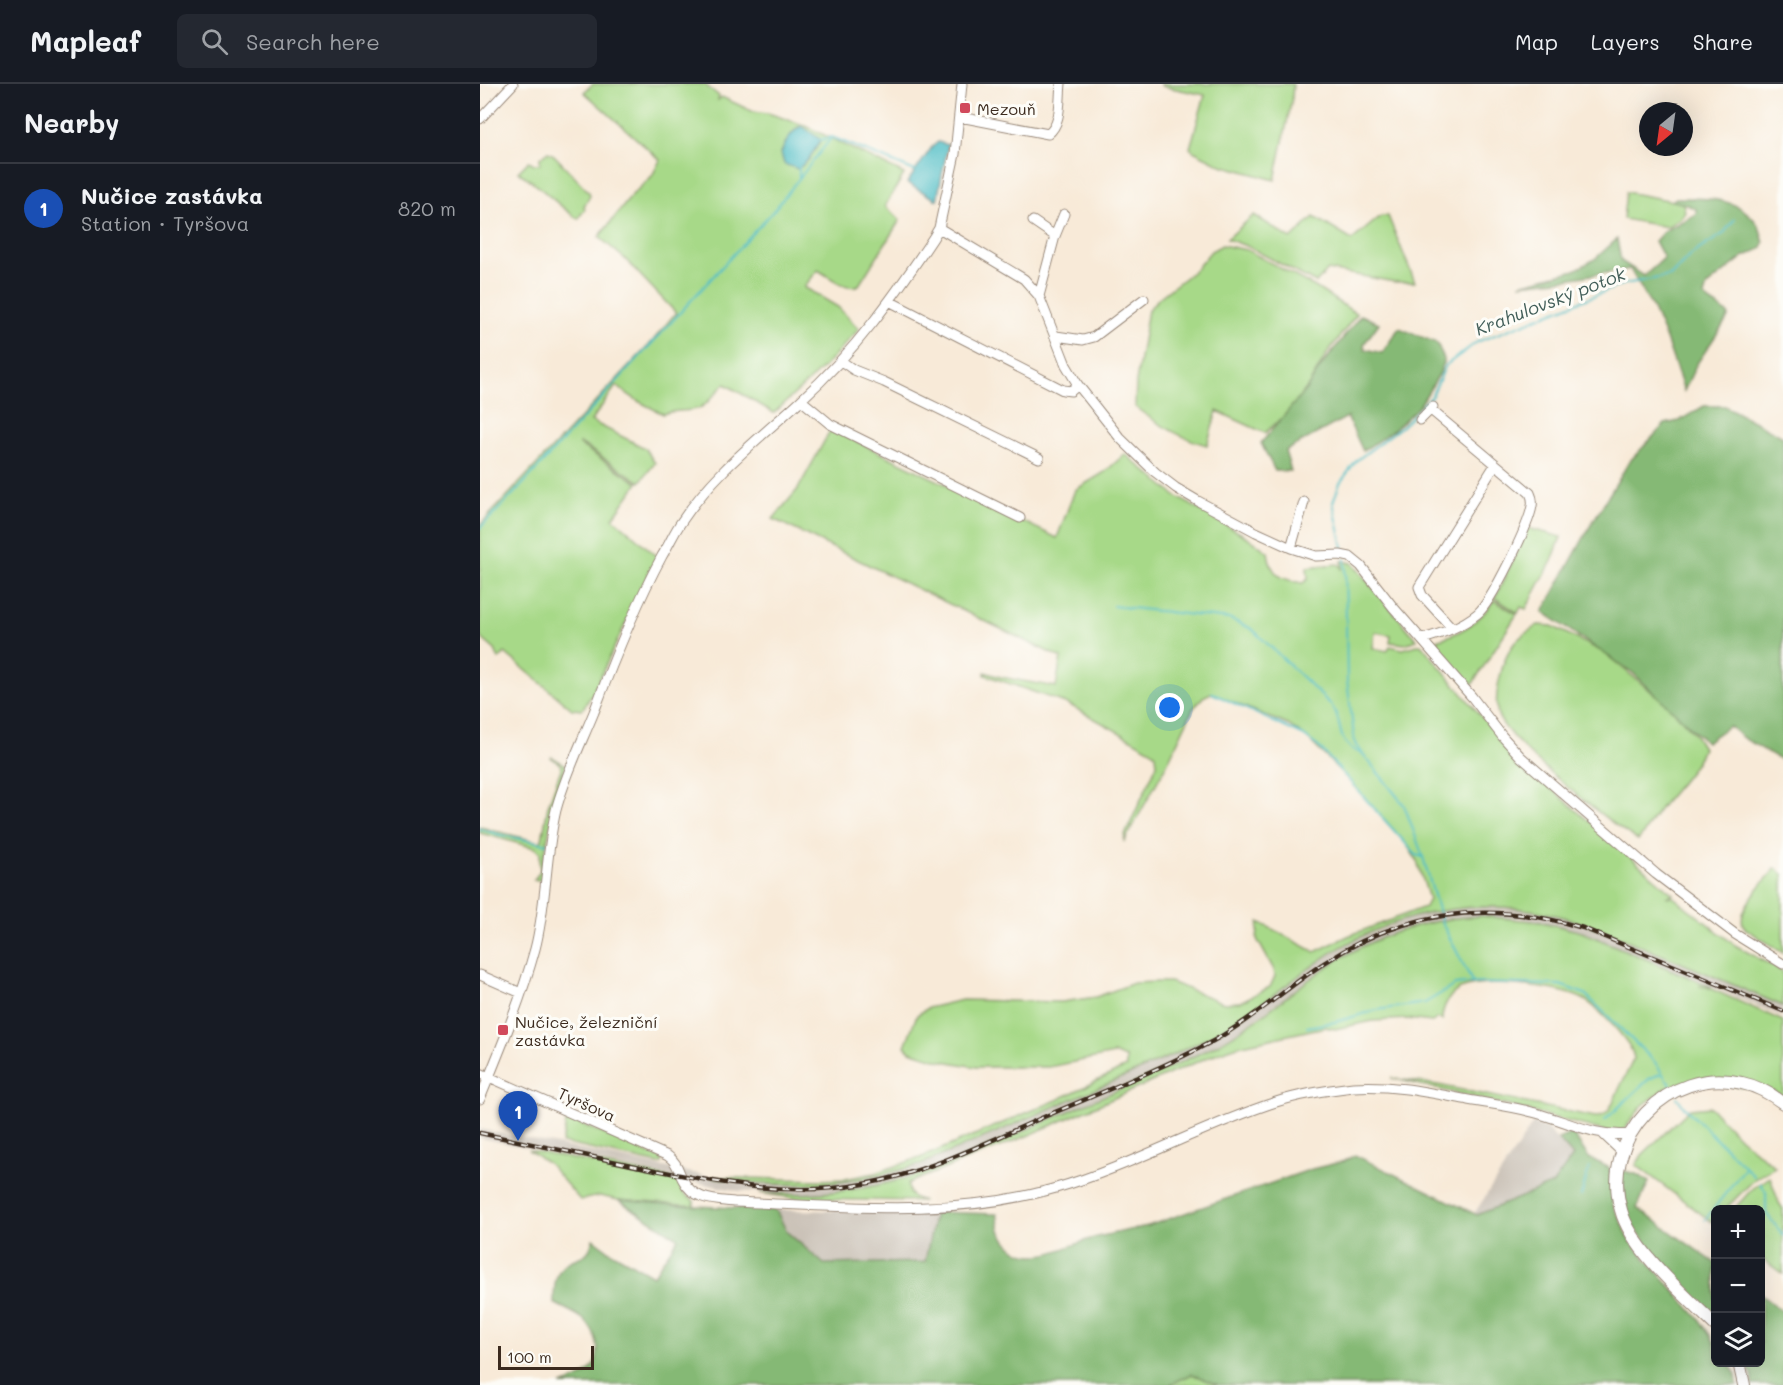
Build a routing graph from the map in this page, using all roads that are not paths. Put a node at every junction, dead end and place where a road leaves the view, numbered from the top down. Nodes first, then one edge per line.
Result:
1 (513, 84) edge
2 (962, 84) edge
3 (1060, 84) edge
4 (960, 117) junction
5 (480, 119) edge
6 (1064, 214) dead end
7 (1034, 221) dead end
8 (939, 228) junction
9 (1055, 236) junction
10 (1039, 296) junction
11 (1144, 299) dead end
12 (891, 302) junction
13 (1056, 336) junction
14 (841, 361) junction
15 (1078, 386) junction
16 (801, 400) junction
17 (1420, 420) dead end
18 (1039, 458) dead end
19 (1495, 465) junction
20 (1304, 502) dead end
21 (1020, 518) dead end
22 (1291, 548) junction
23 (1452, 628) junction
24 (1422, 639) junction
25 (1783, 964) edge
26 (480, 975) edge
27 (521, 993) junction
28 (485, 1075) edge
29 (480, 1099) edge
30 (1783, 1103) edge
31 (1630, 1134) junction
32 (1604, 1135) junction
33 (1621, 1156) junction
34 (1711, 1321) edge
35 (1740, 1367) edge
36 (1744, 1385) edge

1 - 5 street
2 - 4 street
3 - 4 street
4 - 8 street
6 - 9 street
7 - 9 street
8 - 10 street
8 - 12 street
9 - 10 street
10 - 13 street
11 - 13 street
12 - 14 street
12 - 15 street
13 - 15 street
14 - 16 street
14 - 18 street
15 - 22 street
16 - 21 street
16 - 27 street
17 - 19 street
19 - 23 street
19 - 23 street
20 - 22 street
22 - 24 street
23 - 24 street
24 - 25 street
26 - 27 street
27 - 28 street
28 - 29 street
28 - 32 street, Tyršova
30 - 31 main road
31 - 32 street
31 - 33 main road
32 - 33 street
33 - 34 main road
35 - 36 main road

